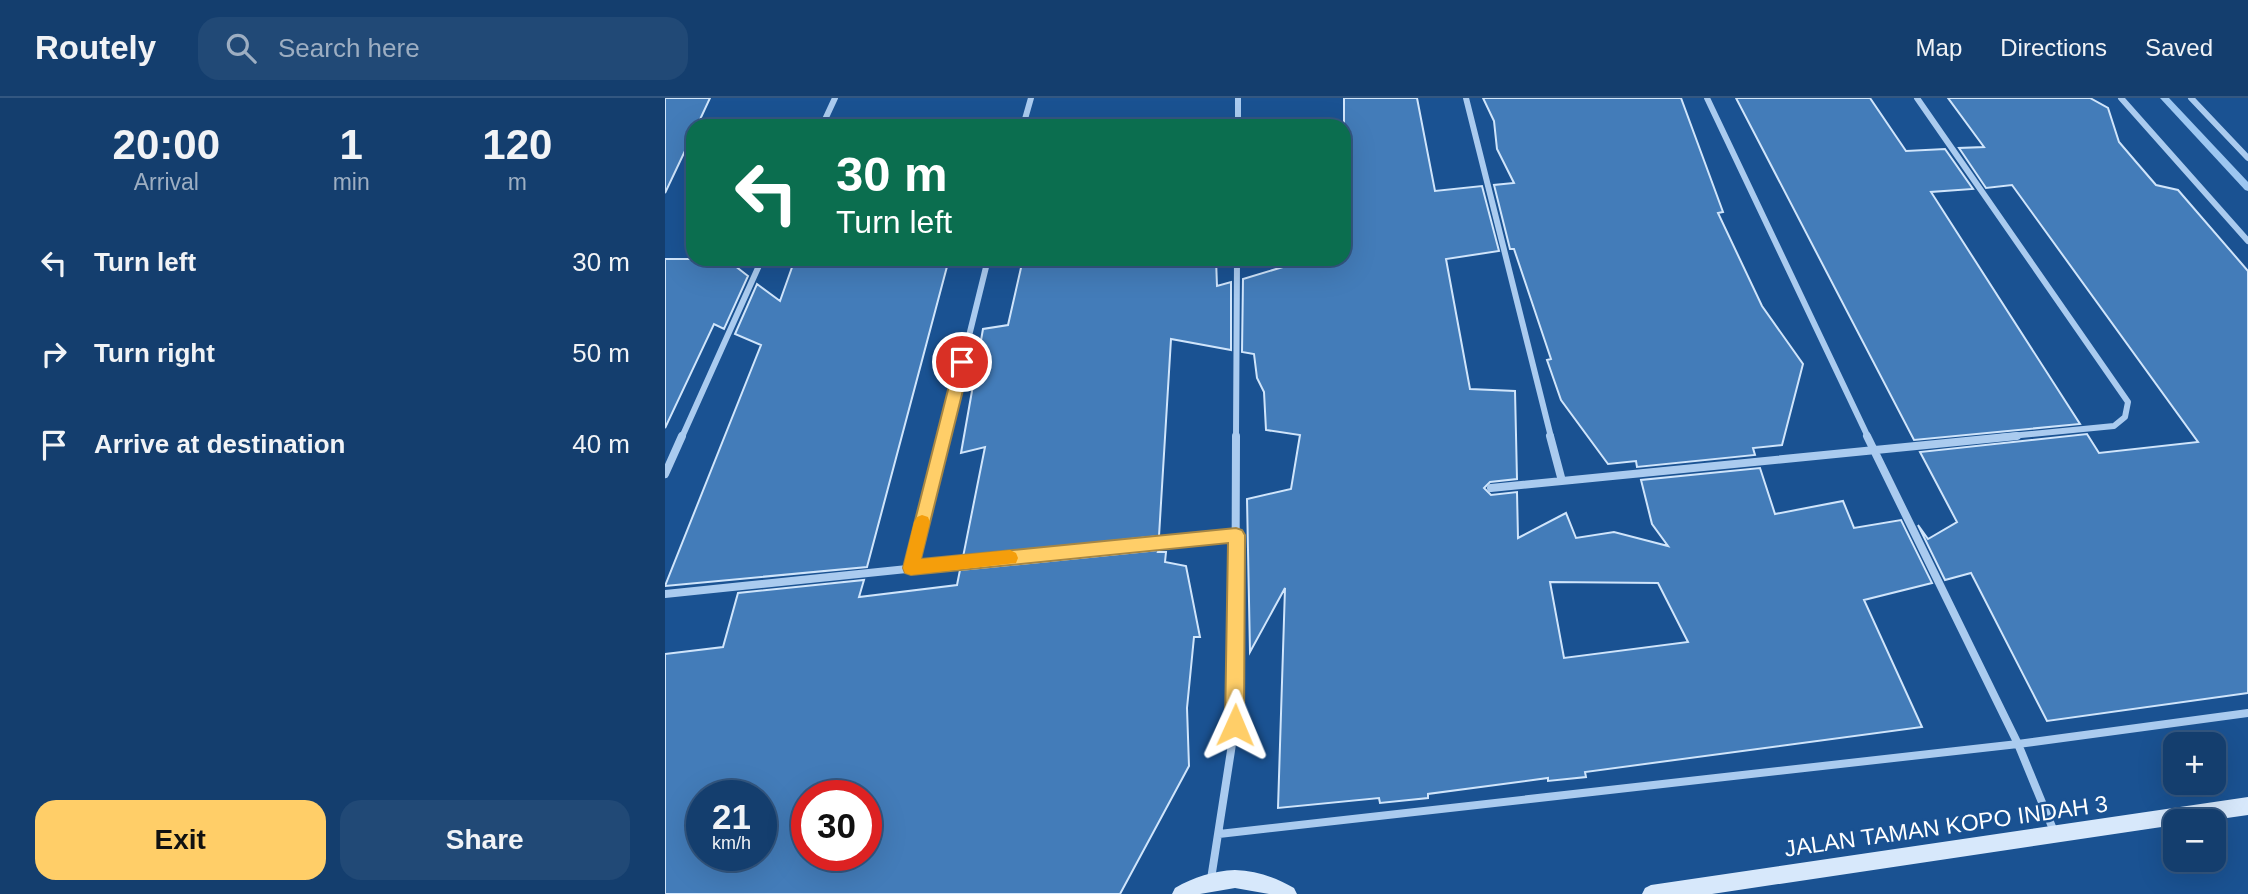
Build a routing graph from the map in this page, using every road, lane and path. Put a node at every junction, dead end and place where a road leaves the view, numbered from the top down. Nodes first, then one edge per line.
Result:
1 (835, 98) edge
2 (1031, 98) edge
3 (1238, 98) edge
4 (1466, 98) edge
5 (1707, 98) edge
6 (1917, 98) edge
7 (2121, 98) edge
8 (2191, 98) edge
9 (825, 119) edge
10 (1025, 119) edge
11 (1237, 119) edge
12 (2248, 158) edge
13 (2248, 241) edge
14 (759, 266) edge
15 (986, 266) edge
16 (1237, 266) edge
17 (1874, 451) junction
18 (665, 474) edge
19 (1562, 481) junction
20 (1491, 488) dead end
21 (1236, 535) junction
22 (911, 568) junction
23 (665, 594) edge
24 (2248, 713) edge
25 (2018, 744) junction
26 (2248, 806) edge
27 (1219, 834) junction
28 (2055, 834) junction
29 (1210, 882) junction
30 (1181, 894) edge
31 (1289, 894) edge
32 (1651, 894) edge

1 - 9 street
2 - 10 street
3 - 11 street
4 - 19 street
5 - 17 street
6 - 17 street
7 - 13 street
8 - 12 street
14 - 18 street
15 - 22 street
16 - 21 street
17 - 19 street
17 - 25 street
19 - 20 street
21 - 22 street
21 - 27 street
22 - 23 street
24 - 25 street
25 - 27 street
25 - 28 street
26 - 28 main road, JALAN TAMAN KOPO INDAH 3
27 - 29 street
28 - 32 main road, JALAN TAMAN KOPO INDAH 3
29 - 30 main road
29 - 31 main road

